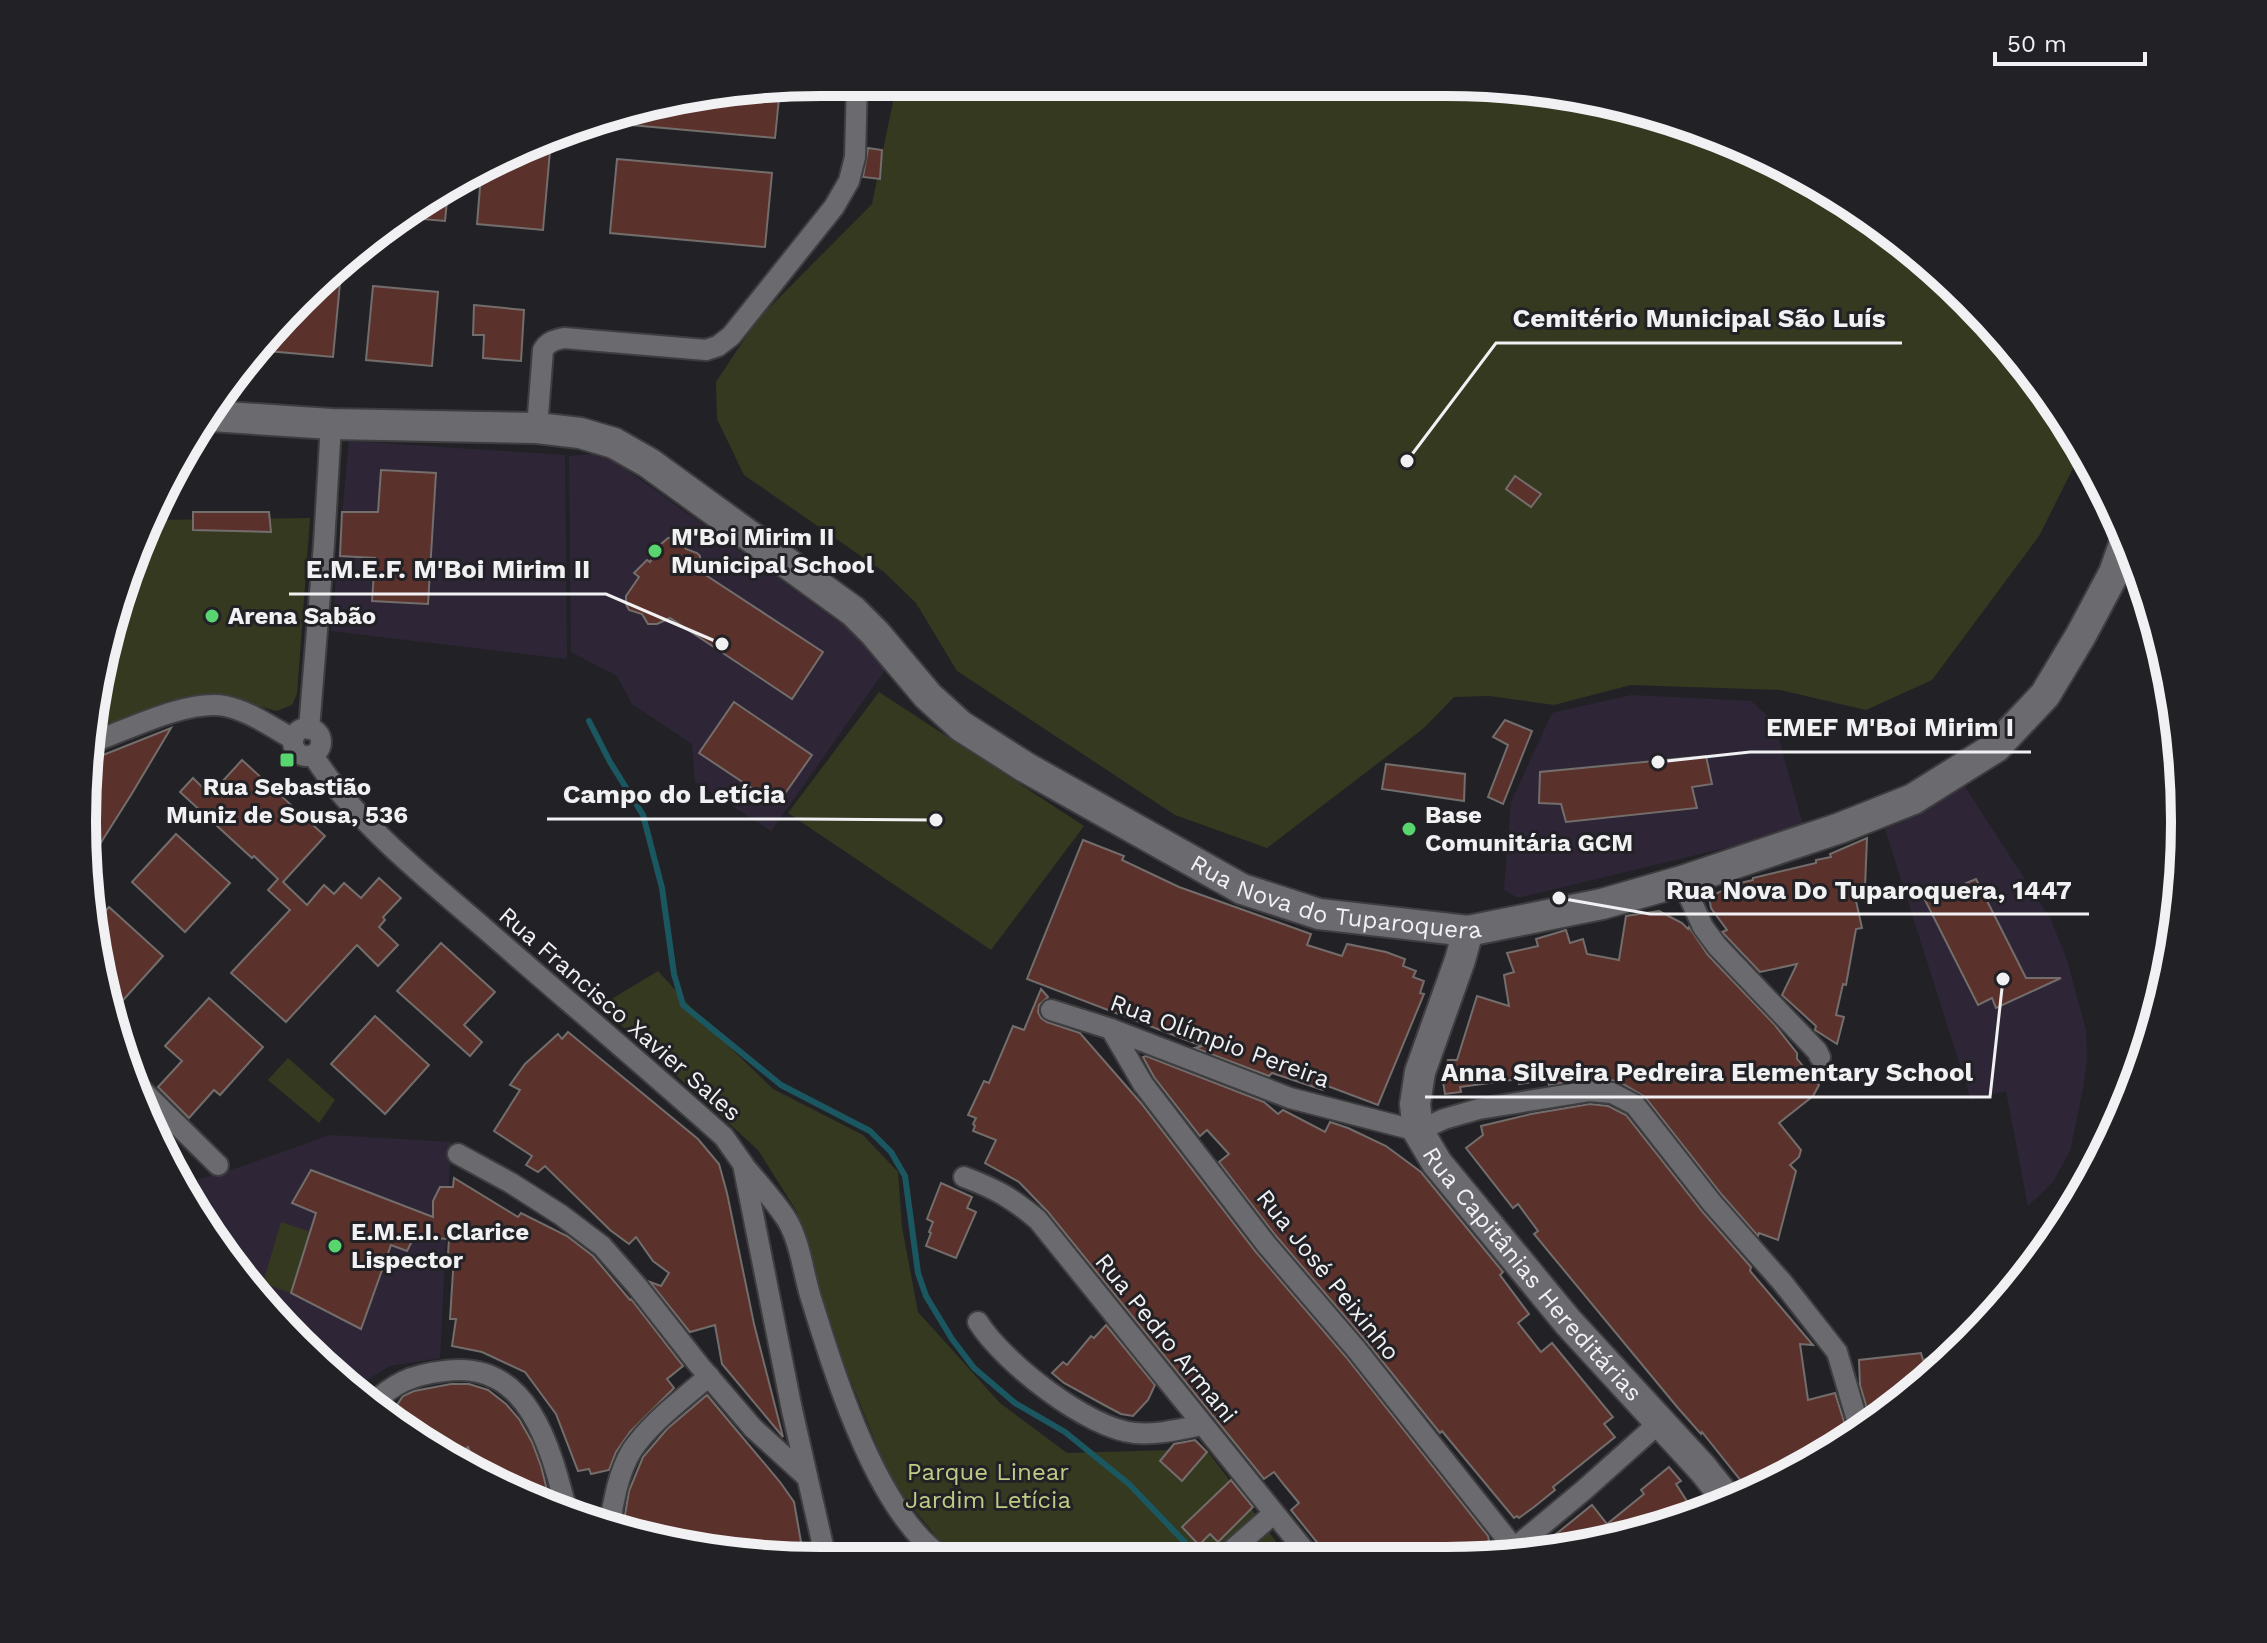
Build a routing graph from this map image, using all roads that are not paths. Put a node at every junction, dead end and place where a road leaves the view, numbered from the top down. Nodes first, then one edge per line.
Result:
1 (857, 96) edge
2 (219, 417) edge
3 (331, 424) junction
4 (537, 428) junction
5 (2120, 555) edge
6 (301, 734) junction
7 (101, 739) edge
8 (1682, 881) junction
9 (1468, 931) junction
10 (1051, 1010) dead end
11 (1111, 1029) junction
12 (1820, 1057) dead end
13 (151, 1099) edge
14 (1418, 1131) junction
15 (458, 1154) dead end
16 (743, 1164) junction
17 (218, 1165) dead end
18 (964, 1177) dead end
19 (978, 1322) dead end
20 (709, 1376) junction
21 (380, 1397) edge
22 (1857, 1419) edge
23 (1660, 1422) junction
24 (1202, 1425) junction
25 (807, 1477) junction
26 (1722, 1492) edge
27 (563, 1499) edge
28 (1273, 1514) junction
29 (611, 1515) edge
30 (1521, 1543) edge
31 (1504, 1544) edge
32 (823, 1547) edge
33 (931, 1547) edge
34 (1235, 1547) edge
35 (1301, 1547) edge

1 - 4 street
2 - 3 street, Rua Nova do Tuparoquera
3 - 4 street, Rua Nova do Tuparoquera
3 - 6 street
4 - 9 street, Rua Nova do Tuparoquera
5 - 8 street, Rua Nova do Tuparoquera
6 - 7 street
6 - 16 street, Rua Francisco Xavier Sales
8 - 9 street, Rua Nova do Tuparoquera
8 - 12 street
9 - 14 street, Rua Capitânias Hereditárias
10 - 11 street, Rua Olímpio Pereira
11 - 14 street, Rua Olímpio Pereira
11 - 31 street, Rua José Peixinho
13 - 17 street
14 - 22 street
14 - 23 street, Rua Capitânias Hereditárias
15 - 20 street
16 - 25 street, Rua Francisco Xavier Sales
16 - 33 street
18 - 24 street, Rua Pedro Armani
19 - 24 street
20 - 25 street
20 - 29 street
21 - 27 street
23 - 26 street, Rua Capitânias Hereditárias
23 - 30 street
24 - 28 street, Rua Pedro Armani
25 - 32 street, Rua Francisco Xavier Sales
28 - 34 street
28 - 35 street, Rua Pedro Armani

